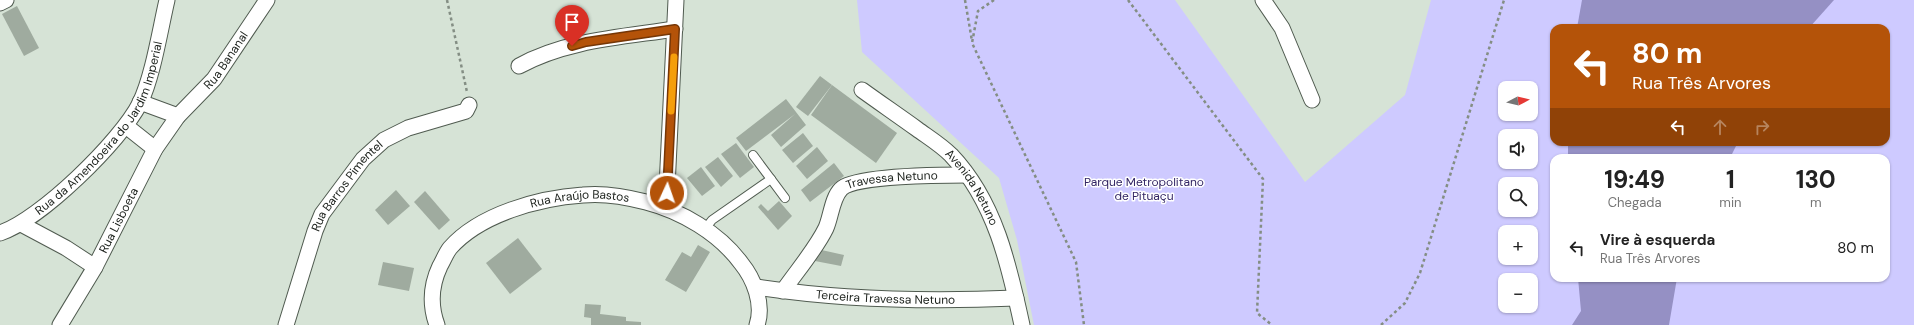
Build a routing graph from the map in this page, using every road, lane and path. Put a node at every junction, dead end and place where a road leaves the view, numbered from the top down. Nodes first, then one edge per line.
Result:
1 (6, 0) edge
2 (167, 0) edge
3 (268, 0) edge
4 (447, 0) edge
5 (676, 0) edge
6 (965, 0) edge
7 (994, 0) edge
8 (1128, 0) edge
9 (1263, 0) edge
10 (1504, 0) edge
11 (0, 3) edge
12 (675, 29) junction
13 (972, 43) junction
14 (519, 66) dead end
15 (862, 90) dead end
16 (1312, 100) dead end
17 (140, 102) junction
18 (469, 105) joint
19 (178, 116) junction
20 (126, 126) junction
21 (155, 149) junction
22 (753, 155) dead end
23 (967, 175) junction
24 (771, 179) junction
25 (785, 198) dead end
26 (666, 208) junction
27 (21, 224) junction
28 (705, 229) junction
29 (0, 233) edge
30 (95, 267) junction
31 (756, 287) junction
32 (783, 291) junction
33 (1016, 298) junction
34 (60, 325) edge
35 (286, 325) edge
36 (437, 325) edge
37 (757, 325) edge
38 (1022, 325) edge
39 (1084, 325) edge
40 (1272, 325) edge
41 (1381, 325) edge

1 - 11 street
2 - 17 street, Rua da Amendoeira do Jardim Imperial
3 - 19 street, Rua Bananal
4 - 18 path
5 - 12 street
6 - 13 path
7 - 13 path
8 - 40 path
9 - 16 street
10 - 41 path
12 - 14 street
12 - 26 street
13 - 39 path
15 - 23 street, Avenida Netuno
17 - 19 street
17 - 20 street, Rua da Amendoeira do Jardim Imperial
18 - 35 street, Rua Barros Pimentel
19 - 21 street, Rua Lisboeta
20 - 21 street
20 - 27 street, Rua da Amendoeira do Jardim Imperial
21 - 30 street, Rua Lisboeta
22 - 24 lane
23 - 32 street, Travessa Netuno
23 - 33 street, Avenida Netuno
24 - 25 lane
24 - 28 lane
26 - 28 street, Rua Araújo Bastos
26 - 36 street, Rua Araújo Bastos
27 - 29 street, Rua da Amendoeira do Jardim Imperial
27 - 30 street
28 - 31 street, Rua Araújo Bastos
30 - 34 street, Rua Lisboeta
31 - 32 street, Terceira Travessa Netuno
31 - 37 street, Rua Araújo Bastos
32 - 33 street, Terceira Travessa Netuno
33 - 38 street, Avenida Netuno

